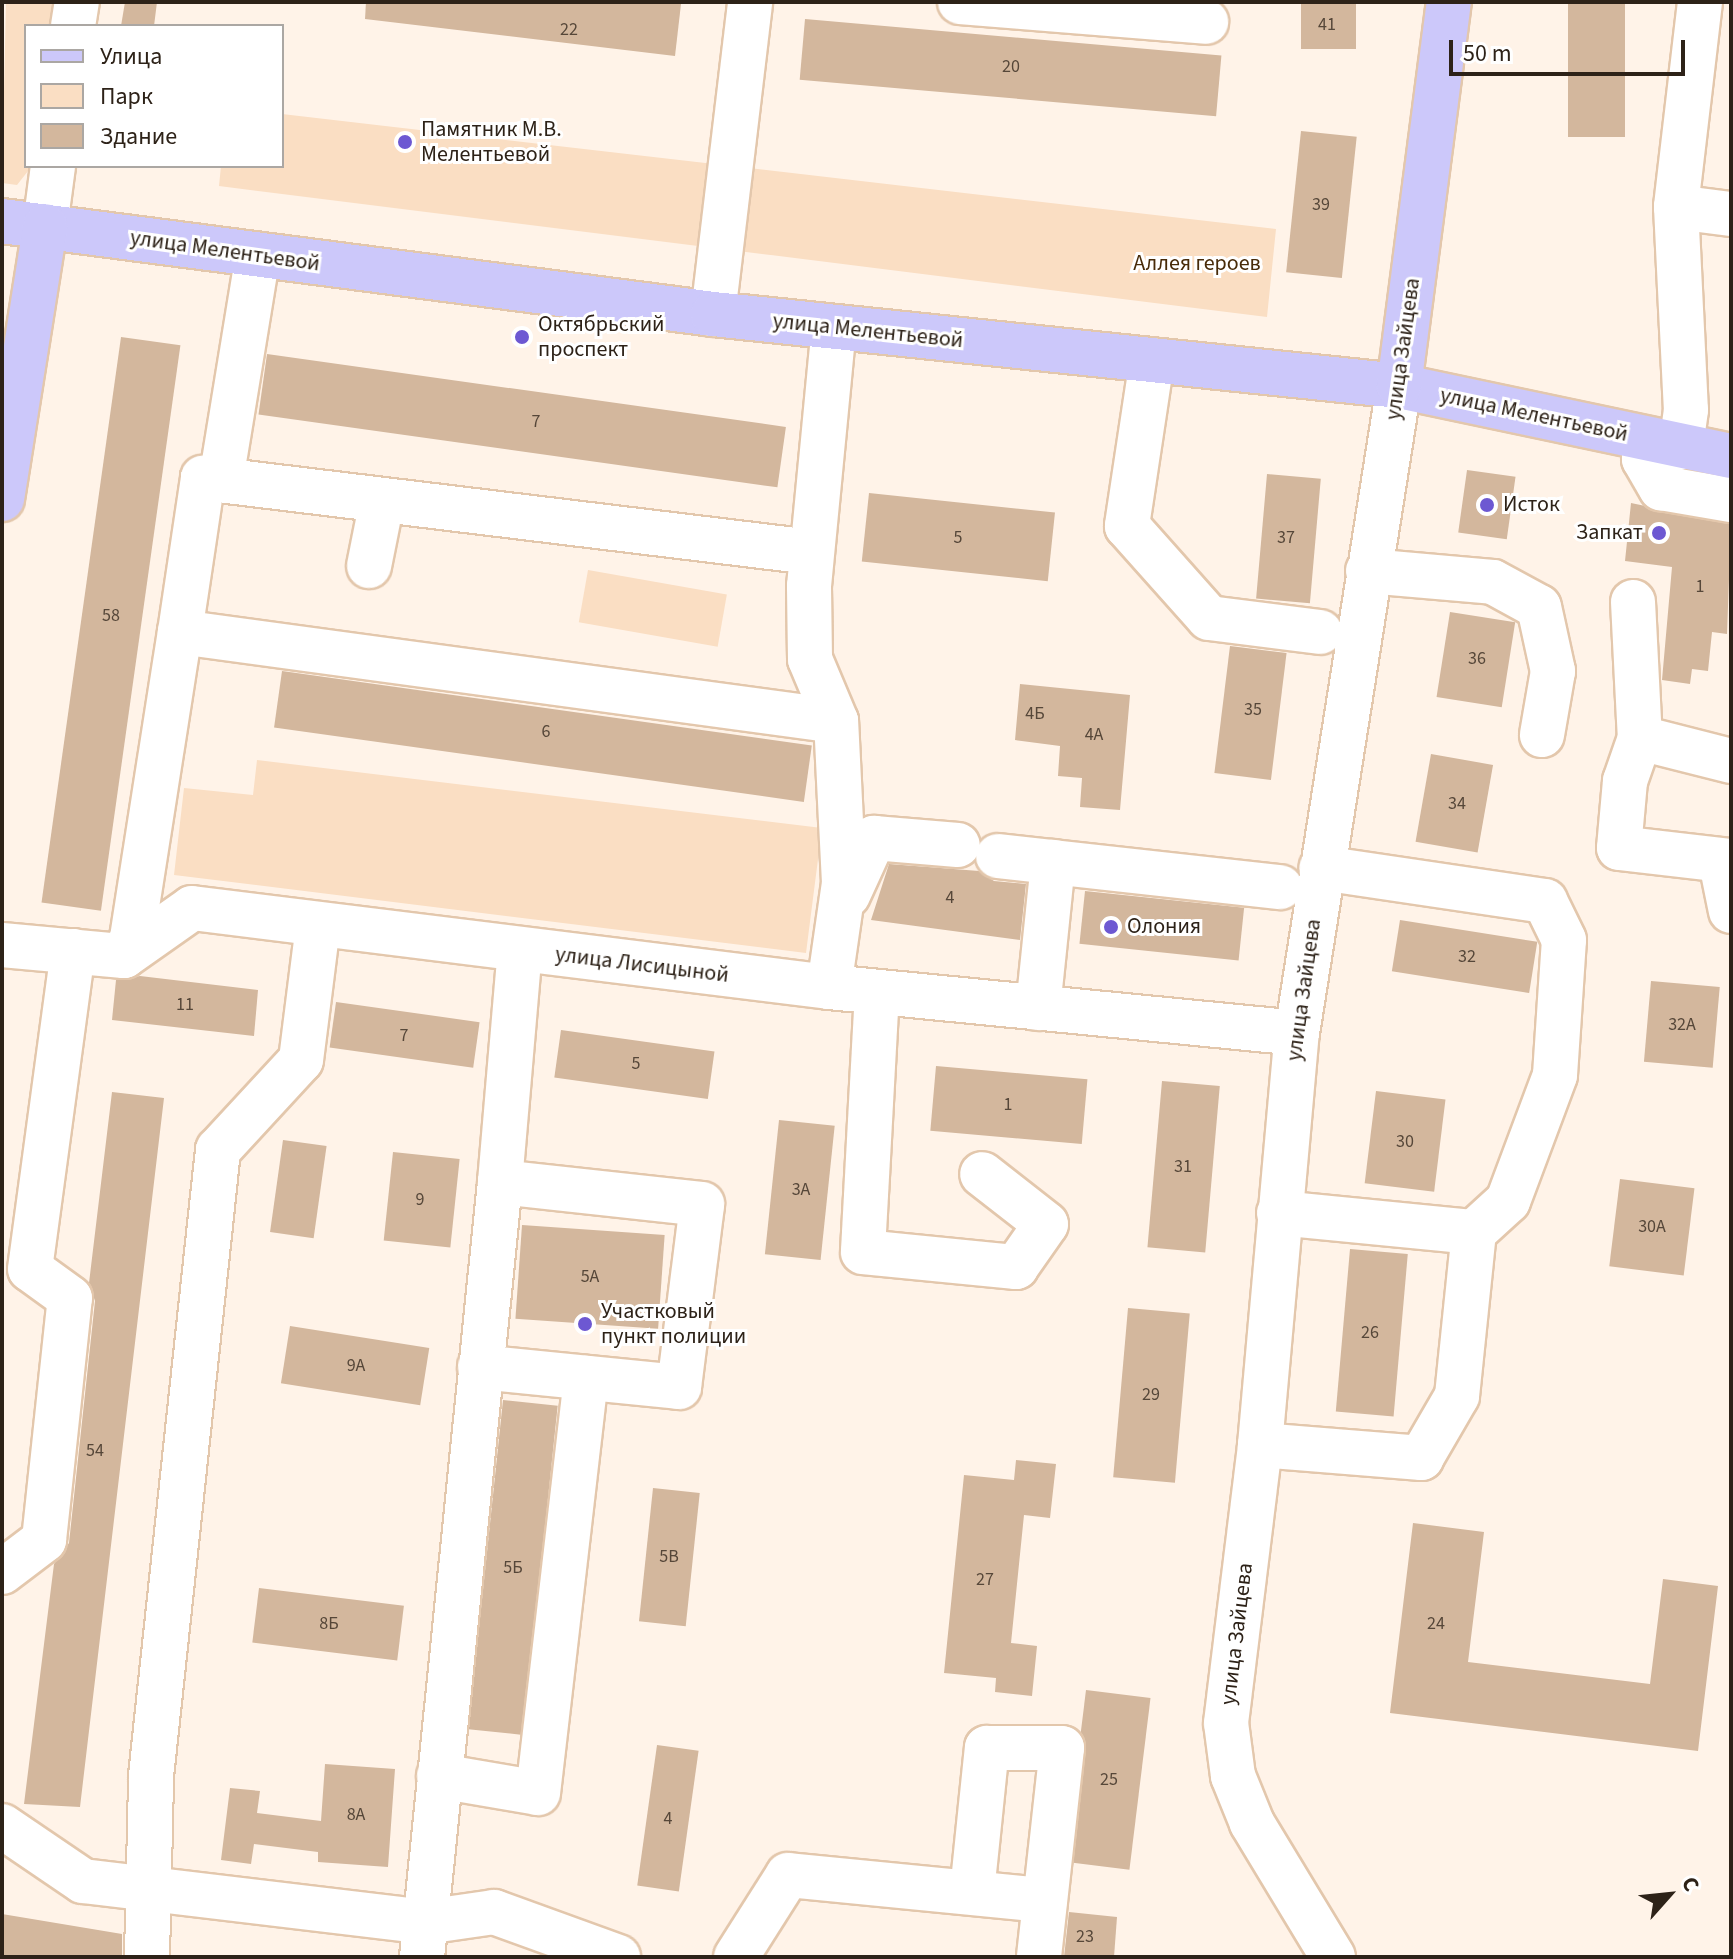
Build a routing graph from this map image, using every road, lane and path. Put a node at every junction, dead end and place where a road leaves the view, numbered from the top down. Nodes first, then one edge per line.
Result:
1 (77, 2) edge
2 (750, 2) edge
3 (960, 2) edge
4 (1449, 2) edge
5 (1700, 2) edge
6 (1206, 22) dead end
7 (73, 24) edge
8 (53, 168) edge
9 (1676, 207) junction
10 (1731, 214) edge
11 (2, 221) edge
12 (45, 226) junction
13 (258, 255) junction
14 (713, 314) junction
15 (834, 328) junction
16 (1152, 360) junction
17 (1399, 386) junction
18 (1681, 447) junction
19 (1731, 456) edge
20 (221, 480) junction
21 (2, 499) edge
22 (1731, 500) edge
23 (382, 501) junction
24 (811, 552) junction
25 (369, 566) dead end
26 (1368, 571) junction
27 (1633, 602) dead end
28 (180, 632) junction
29 (1320, 632) dead end
30 (836, 721) junction
31 (1542, 735) dead end
32 (1640, 738) junction
33 (1731, 761) edge
34 (1053, 862) junction
35 (1726, 862) edge
36 (1321, 868) junction
37 (1280, 887) dead end
38 (1731, 911) edge
39 (839, 915) junction
40 (318, 926) junction
41 (2, 945) edge
42 (73, 951) junction
43 (520, 951) junction
44 (124, 956) junction
45 (829, 987) junction
46 (877, 992) junction
47 (1038, 1008) junction
48 (1297, 1033) junction
49 (982, 1174) dead end
50 (500, 1182) junction
51 (1279, 1213) junction
52 (1474, 1232) junction
53 (480, 1367) junction
54 (586, 1378) junction
55 (1260, 1445) junction
56 (2, 1572) edge
57 (439, 1776) junction
58 (2, 1826) edge
59 (151, 1892) junction
60 (972, 1892) junction
61 (1045, 1900) junction
62 (423, 1939) edge
63 (147, 1957) edge
64 (618, 1957) edge
65 (736, 1957) edge
66 (1039, 1957) edge
67 (1333, 1957) edge

1 - 7 street
2 - 14 street
3 - 6 street
4 - 17 main road, улица Зайцева
5 - 9 street
8 - 12 street
9 - 10 street
9 - 18 street
11 - 12 main road, улица Мелентьевой
12 - 13 main road, улица Мелентьевой
12 - 21 main road
13 - 14 main road, улица Мелентьевой
13 - 20 street
14 - 15 main road, улица Мелентьевой
15 - 16 main road, улица Мелентьевой
15 - 24 street
16 - 17 main road, улица Мелентьевой
16 - 29 street
17 - 18 main road, улица Мелентьевой
17 - 26 street, улица Зайцева
18 - 19 main road, улица Мелентьевой
18 - 22 street
20 - 23 street
20 - 28 street
23 - 24 street
23 - 25 street
24 - 30 street
26 - 31 street
26 - 36 street, улица Зайцева
27 - 32 street
28 - 30 street
28 - 44 street
30 - 39 street
32 - 33 street
32 - 35 street
34 - 37 street
34 - 39 street
34 - 47 street
35 - 38 street
36 - 48 street, улица Зайцева
36 - 52 street
39 - 45 street
40 - 43 street, улица Лисицыной
40 - 44 street, улица Лисицыной
40 - 59 street
41 - 42 street
42 - 44 street
42 - 56 street
43 - 45 street, улица Лисицыной
43 - 50 street
45 - 46 street, улица Лисицыной
46 - 47 street, улица Лисицыной
46 - 49 street
47 - 48 street, улица Лисицыной
48 - 51 street, улица Зайцева
50 - 53 street
50 - 54 street
51 - 52 street
51 - 55 street, улица Зайцева
52 - 55 street
53 - 54 street
53 - 57 street
54 - 57 street
55 - 67 street, улица Зайцева
57 - 62 street
58 - 59 street
59 - 62 street
59 - 63 street
60 - 61 street
60 - 61 street
60 - 65 street
61 - 66 street
62 - 64 street

